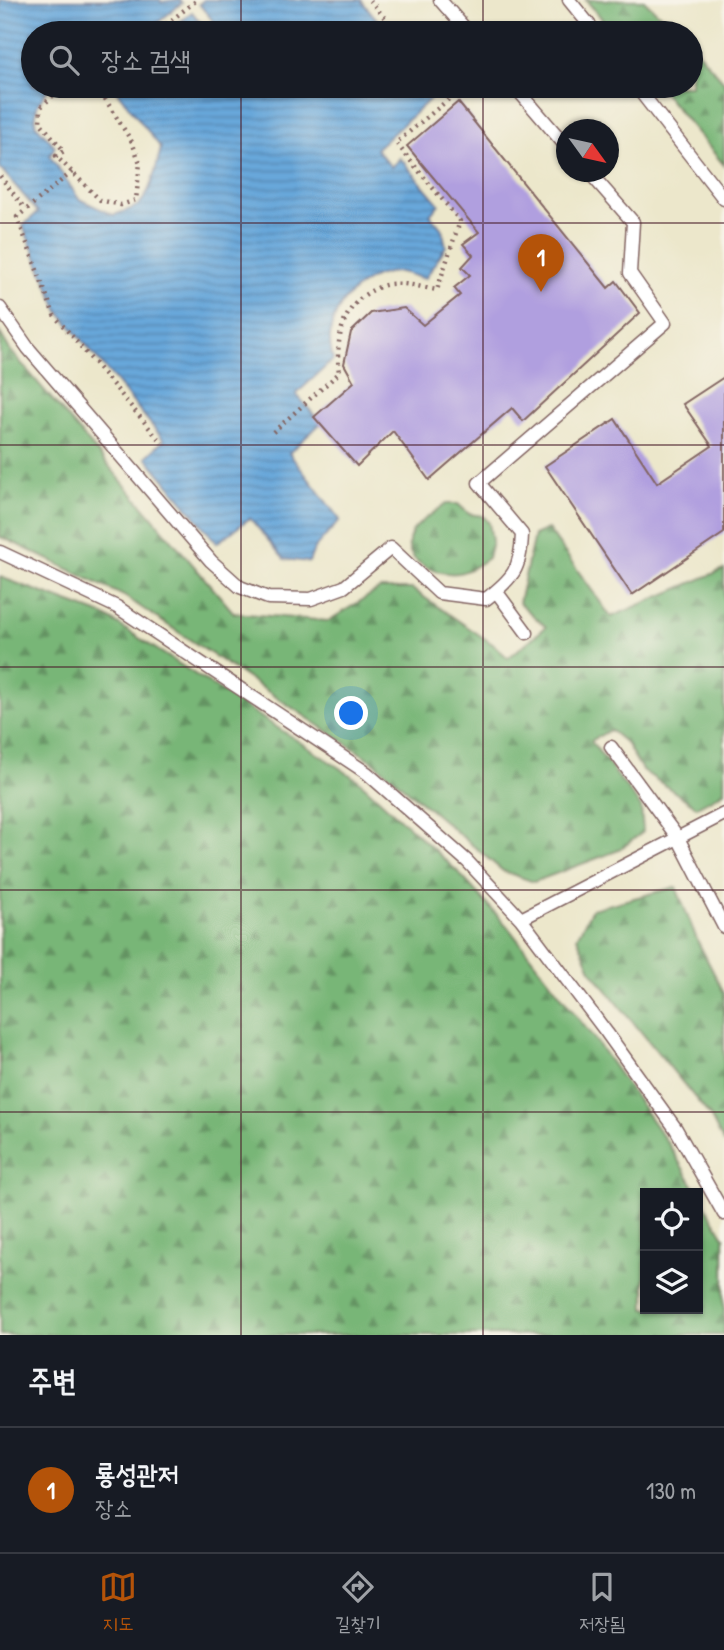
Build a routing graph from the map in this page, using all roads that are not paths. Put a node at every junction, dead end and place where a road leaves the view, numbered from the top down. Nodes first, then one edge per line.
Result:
1 (440, 0) edge
2 (569, 0) edge
3 (458, 21) edge
4 (583, 21) edge
5 (526, 98) edge
6 (645, 98) edge
7 (556, 134) edge
8 (598, 182) edge
9 (724, 199) edge
10 (0, 308) edge
11 (0, 552) edge
12 (496, 591) junction
13 (527, 633) dead end
14 (611, 747) dead end
15 (724, 814) edge
16 (678, 838) junction
17 (521, 919) junction
18 (724, 927) edge
19 (724, 1214) edge

1 - 3 lane
2 - 4 lane
5 - 7 lane
6 - 9 lane
8 - 12 lane
10 - 12 lane
11 - 17 lane
12 - 13 lane
14 - 16 lane
15 - 16 lane
16 - 17 lane
16 - 18 lane
17 - 19 lane

